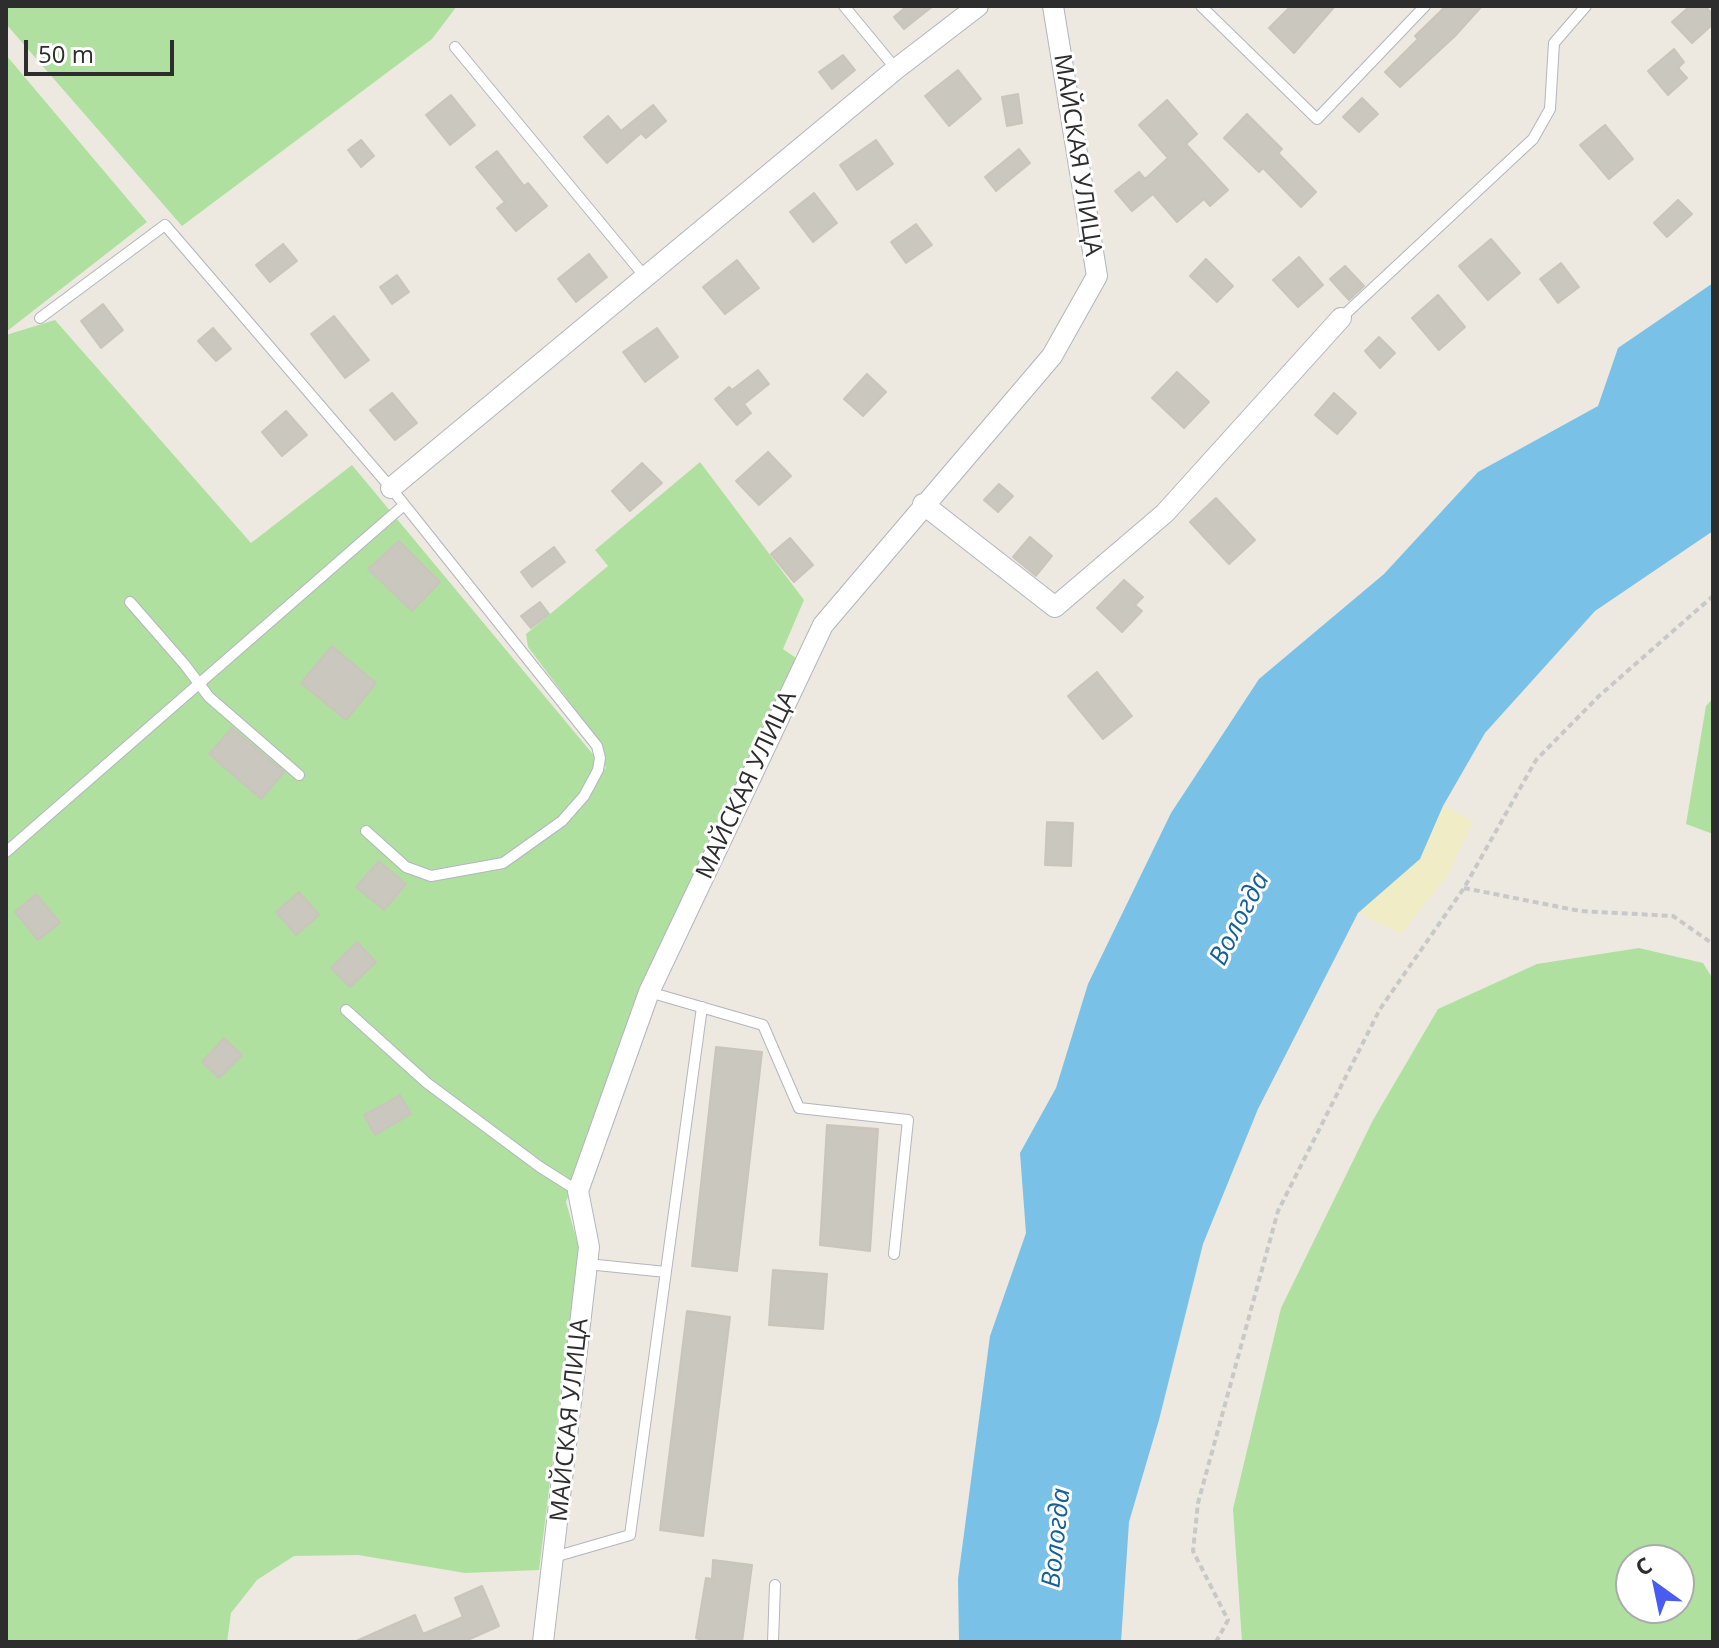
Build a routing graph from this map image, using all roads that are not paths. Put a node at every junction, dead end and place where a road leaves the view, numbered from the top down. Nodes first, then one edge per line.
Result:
1 (844, 6) edge
2 (978, 6) edge
3 (1053, 6) edge
4 (1201, 6) edge
5 (1425, 6) edge
6 (1586, 6) edge
7 (455, 47) dead end
8 (896, 69) junction
9 (646, 278) junction
10 (40, 318) dead end
11 (1341, 318) joint
12 (391, 488) junction
13 (923, 504) junction
14 (404, 505) junction
15 (130, 602) dead end
16 (197, 683) junction
17 (299, 775) dead end
18 (366, 831) dead end
19 (6, 852) edge
20 (649, 992) junction
21 (702, 1007) junction
22 (346, 1010) dead end
23 (578, 1191) junction
24 (894, 1254) dead end
25 (587, 1264) junction
26 (666, 1272) junction
27 (554, 1557) junction
28 (775, 1585) dead end
29 (543, 1642) edge
30 (773, 1642) edge

1 - 8 lane
2 - 8 street
3 - 13 street, МАЙСКАЯ УЛИЦА
4 - 5 lane
6 - 11 lane
7 - 9 lane
8 - 9 street
9 - 12 street
10 - 12 lane
11 - 13 street
12 - 14 lane
13 - 20 street, МАЙСКАЯ УЛИЦА
14 - 16 lane
14 - 18 lane
15 - 16 lane
16 - 17 lane
16 - 19 lane
20 - 21 lane
20 - 23 street, МАЙСКАЯ УЛИЦА
21 - 24 lane
21 - 26 lane
22 - 23 lane
23 - 25 street, МАЙСКАЯ УЛИЦА
25 - 26 lane
25 - 27 street, МАЙСКАЯ УЛИЦА
26 - 27 lane
27 - 29 street, МАЙСКАЯ УЛИЦА
28 - 30 lane

